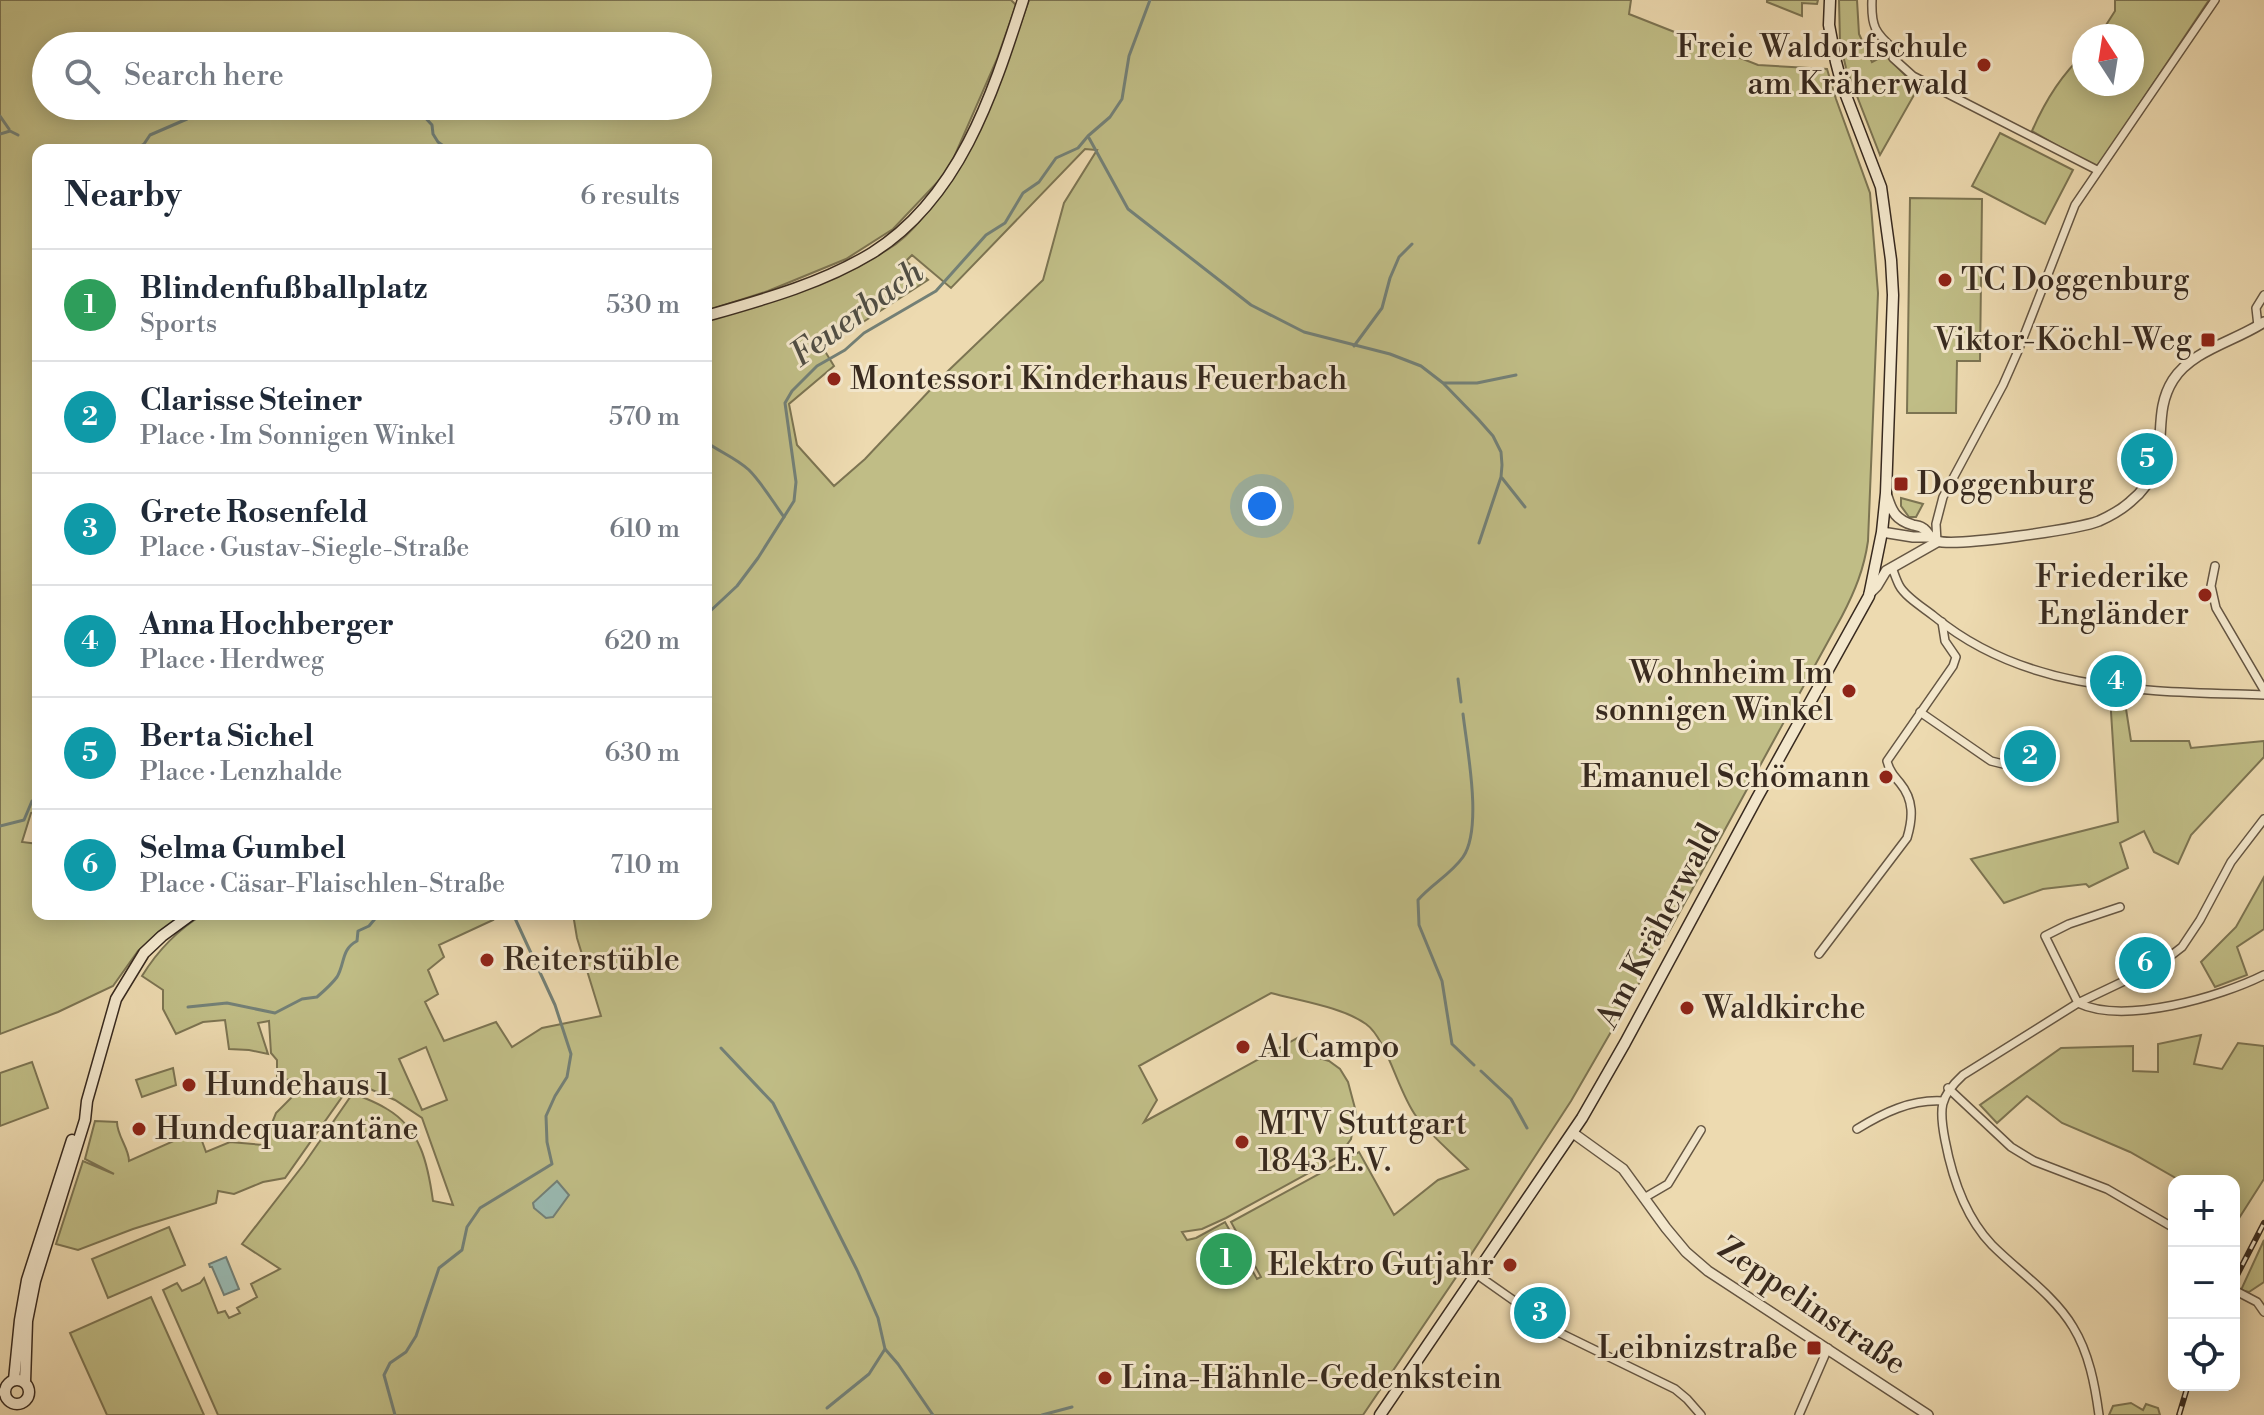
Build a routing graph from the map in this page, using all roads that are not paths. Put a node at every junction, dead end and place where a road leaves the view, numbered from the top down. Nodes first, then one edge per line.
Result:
1 (1023, 0) edge
2 (1830, 0) edge
3 (1872, 0) edge
4 (2215, 0) edge
5 (2097, 170) junction
6 (2264, 295) edge
7 (712, 314) edge
8 (2261, 324) edge
9 (1886, 493) junction
10 (1882, 532) junction
11 (1933, 539) junction
12 (1878, 556) junction
13 (2215, 566) dead end
14 (1892, 567) junction
15 (1869, 594) junction
16 (1942, 622) junction
17 (2264, 692) edge
18 (1920, 712) junction
19 (2039, 761) dead end
20 (2264, 819) edge
21 (2120, 907) dead end
22 (184, 920) edge
23 (1819, 954) dead end
24 (2264, 975) edge
25 (2078, 1003) junction
26 (1948, 1088) junction
27 (1943, 1101) junction
28 (1857, 1129) dead end
29 (1701, 1130) dead end
30 (1573, 1133) junction
31 (1644, 1198) junction
32 (2168, 1225) edge
33 (1476, 1274) junction
34 (2240, 1293) edge
35 (2264, 1312) edge
36 (1828, 1348) junction
37 (20, 1381) junction
38 (3, 1392) edge
39 (19, 1402) junction
40 (20, 1415) edge
41 (29, 1415) edge
42 (1380, 1415) edge
43 (1701, 1415) edge
44 (1799, 1415) edge
45 (1928, 1415) edge
46 (2099, 1415) edge

1 - 7 main road
2 - 9 main road, Am Kräherwald
3 - 5 street
4 - 5 street
5 - 11 street
6 - 8 street
8 - 11 street
9 - 10 main road, Am Kräherwald
9 - 11 street
10 - 11 street
10 - 12 main road, Am Kräherwald
11 - 14 street
12 - 14 street
12 - 15 main road, Am Kräherwald
13 - 17 street
14 - 15 street
14 - 16 street
15 - 30 main road, Am Kräherwald
16 - 17 street
16 - 18 street
18 - 19 street
18 - 23 street
20 - 25 street
21 - 25 street
22 - 37 main road
24 - 25 street
25 - 26 street
26 - 27 street
26 - 32 street
27 - 28 street
27 - 46 street
29 - 31 street
30 - 31 street, Zeppelinstraße
30 - 33 main road, Am Kräherwald
31 - 36 street, Zeppelinstraße
33 - 42 main road, Am Kräherwald
33 - 43 street
34 - 35 street
36 - 44 street
36 - 45 street, Zeppelinstraße
37 - 38 main road
37 - 39 main road
38 - 39 main road
39 - 40 main road
39 - 41 main road

